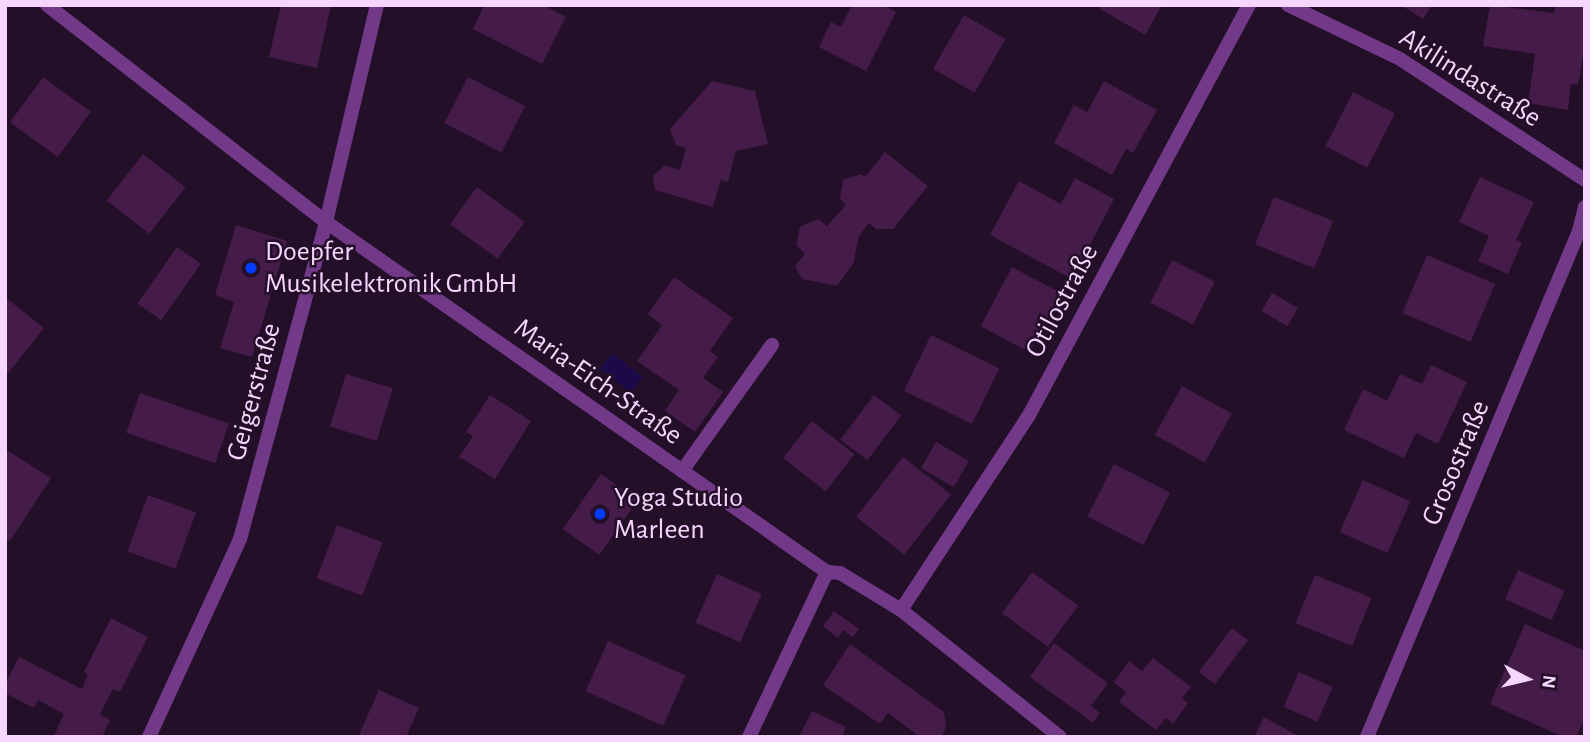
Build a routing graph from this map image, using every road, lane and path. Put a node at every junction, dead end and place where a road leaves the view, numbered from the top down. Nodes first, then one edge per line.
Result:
1 (47, 5) edge
2 (377, 5) edge
3 (1249, 5) edge
4 (1288, 5) edge
5 (1585, 180) edge
6 (1585, 207) edge
7 (326, 222) junction
8 (772, 345) dead end
9 (682, 471) junction
10 (827, 572) junction
11 (901, 610) junction
12 (149, 737) edge
13 (749, 737) edge
14 (1060, 737) edge
15 (1367, 737) edge

1 - 7 street, Maria-Eich-Straße
2 - 7 street, Geigerstraße
3 - 11 street, Otilostraße
4 - 5 street, Akilindastraße
6 - 15 street, Grosostraße
7 - 9 street, Maria-Eich-Straße
7 - 12 street, Geigerstraße
8 - 9 street
9 - 10 street, Maria-Eich-Straße
10 - 11 street, Maria-Eich-Straße
10 - 13 street
11 - 14 street, Maria-Eich-Straße

